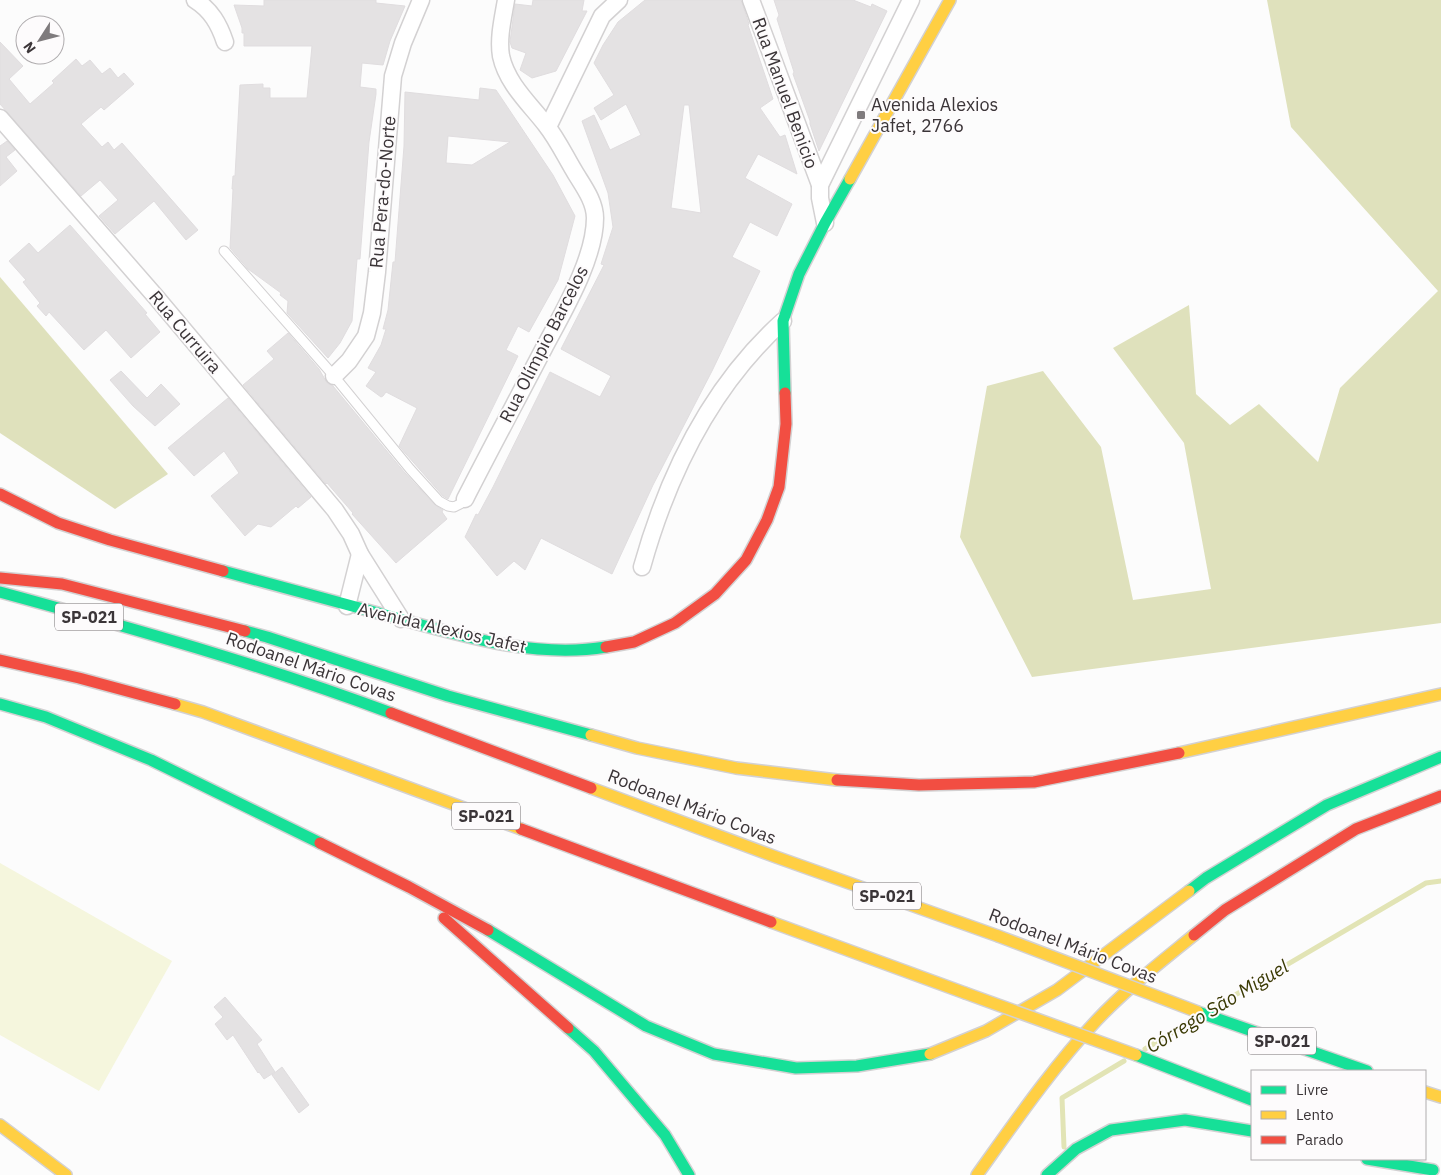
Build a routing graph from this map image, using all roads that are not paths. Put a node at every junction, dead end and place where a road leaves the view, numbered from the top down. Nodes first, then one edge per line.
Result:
1 (195, 0) edge
2 (421, 0) edge
3 (506, 0) edge
4 (619, 0) edge
5 (751, 0) edge
6 (910, 0) edge
7 (950, 0) edge
8 (226, 42) dead end
9 (0, 118) edge
10 (548, 127) junction
11 (820, 185) junction
12 (825, 223) junction
13 (224, 251) dead end
14 (783, 321) junction
15 (334, 376) junction
16 (0, 494) edge
17 (465, 498) joint
18 (360, 554) junction
19 (642, 567) dead end
20 (0, 578) edge
21 (0, 592) edge
22 (347, 606) junction
23 (400, 619) junction
24 (0, 660) edge
25 (1441, 694) edge
26 (0, 704) edge
27 (1441, 757) edge
28 (1441, 796) edge
29 (409, 887) junction
30 (1364, 1070) edge
31 (1426, 1092) edge
32 (1441, 1098) edge
33 (1251, 1100) edge
34 (0, 1125) edge
35 (1251, 1131) edge
36 (1372, 1160) edge
37 (1405, 1160) edge
38 (1437, 1172) edge
39 (66, 1175) edge
40 (689, 1175) edge
41 (977, 1175) edge
42 (1047, 1175) edge

1 - 8 street
2 - 15 street, Rua Pera-do-Norte
3 - 10 street, Rua Olímpio Barcelos
4 - 10 street
5 - 11 street, Rua Manuel Benicio
6 - 11 street
7 - 12 main road, Avenida Alexios Jafet
9 - 18 street, Rua Curruira
10 - 17 street, Rua Olímpio Barcelos
11 - 12 street
12 - 14 main road, Avenida Alexios Jafet
13 - 15 lane
14 - 19 street
14 - 23 main road, Avenida Alexios Jafet
15 - 17 lane
16 - 22 main road, Avenida Alexios Jafet
18 - 22 street
18 - 23 street, Rua Curruira
20 - 25 main road
21 - 30 main road, Rodoanel Mário Covas / SP-021, bridge
22 - 23 main road, Avenida Alexios Jafet
24 - 33 main road, SP-021, bridge
26 - 29 main road
27 - 29 main road
28 - 41 main road
29 - 40 main road
31 - 32 main road
34 - 39 main road
35 - 42 main road
36 - 38 main road
37 - 38 main road

